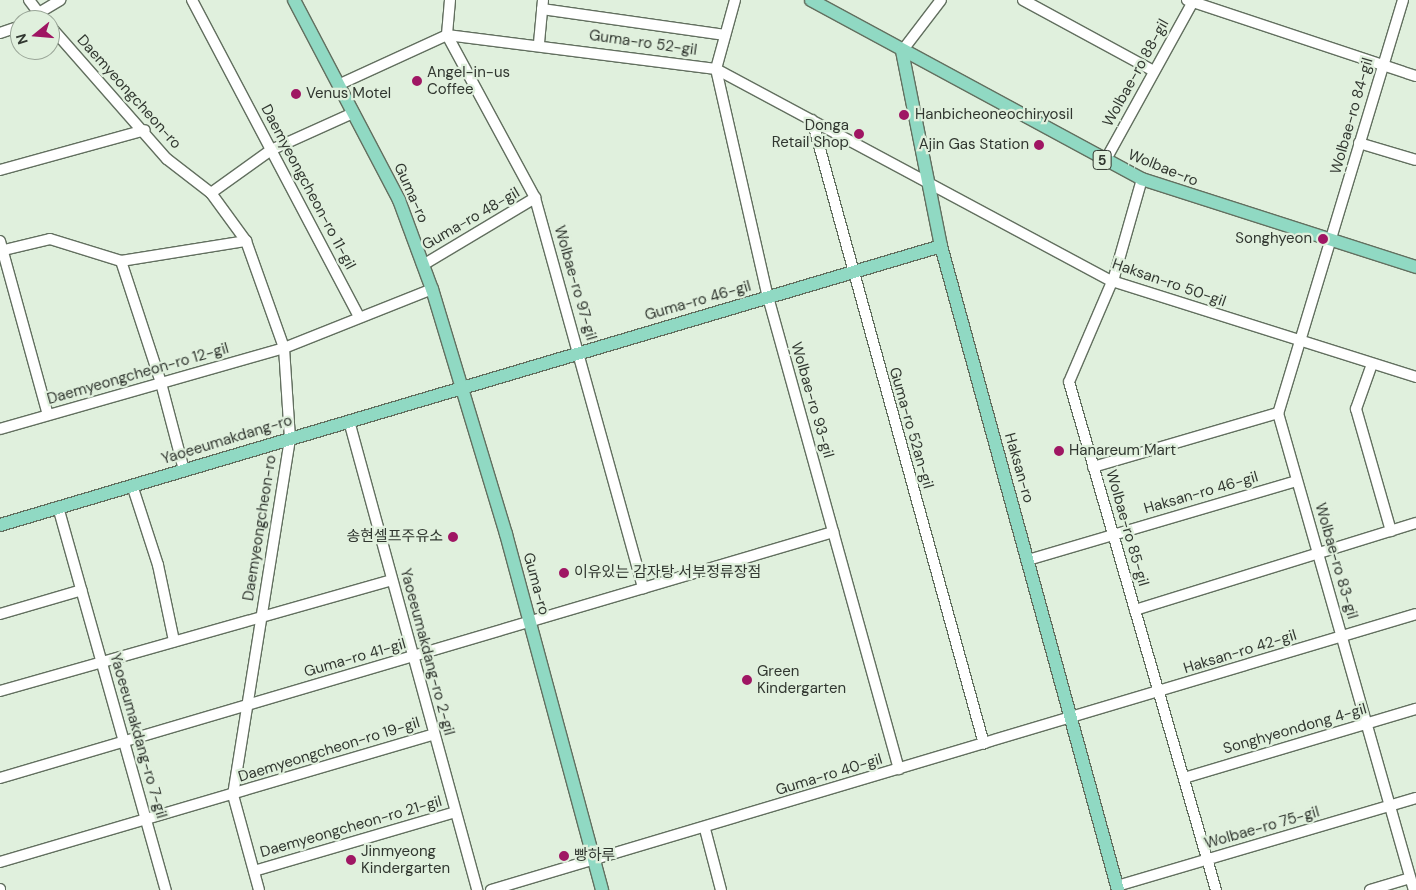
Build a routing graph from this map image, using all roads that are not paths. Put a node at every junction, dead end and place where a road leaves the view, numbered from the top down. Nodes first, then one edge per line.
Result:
1 (60, 0) edge
2 (192, 0) edge
3 (294, 0) edge
4 (450, 0) edge
5 (736, 0) edge
6 (811, 0) edge
7 (941, 0) edge
8 (1023, 0) edge
9 (1403, 0) edge
10 (1191, 1) edge
11 (542, 5) edge
12 (41, 10) edge
13 (447, 35) junction
14 (725, 35) junction
15 (60, 37) edge
16 (539, 43) junction
17 (902, 51) junction
18 (1382, 65) junction
19 (716, 69) junction
20 (1154, 71) junction
21 (1416, 76) edge
22 (338, 86) junction
23 (353, 113) junction
24 (812, 120) junction
25 (144, 130) junction
26 (1359, 143) junction
27 (271, 150) junction
28 (1416, 160) edge
29 (1105, 161) junction
30 (0, 170) edge
31 (1142, 179) junction
32 (928, 182) junction
33 (211, 193) junction
34 (535, 198) junction
35 (1331, 240) junction
36 (246, 241) junction
37 (941, 246) junction
38 (1, 247) edge
39 (121, 261) junction
40 (423, 264) junction
41 (1416, 267) edge
42 (852, 272) junction
43 (1112, 281) junction
44 (432, 289) junction
45 (768, 297) junction
46 (359, 317) junction
47 (1298, 342) junction
48 (284, 348) junction
49 (579, 353) junction
50 (1372, 364) junction
51 (1416, 378) edge
52 (161, 383) junction
53 (464, 387) junction
54 (1278, 412) junction
55 (48, 415) junction
56 (349, 421) junction
57 (0, 429) edge
58 (290, 439) junction
59 (1093, 467) junction
60 (184, 470) junction
61 (1296, 481) junction
62 (132, 485) junction
63 (58, 507) junction
64 (1416, 523) edge
65 (0, 525) edge
66 (1391, 531) junction
67 (834, 532) junction
68 (1113, 534) junction
69 (1319, 554) junction
70 (1028, 560) junction
71 (392, 580) junction
72 (643, 588) junction
73 (82, 590) junction
74 (1135, 610) junction
75 (0, 614) edge
76 (1416, 614) edge
77 (261, 616) junction
78 (530, 624) junction
79 (1342, 635) junction
80 (174, 641) junction
81 (413, 657) junction
82 (102, 662) junction
83 (0, 691) edge
84 (1159, 693) junction
85 (247, 705) junction
86 (1416, 709) edge
87 (1072, 718) junction
88 (1366, 724) junction
89 (434, 734) junction
90 (124, 741) junction
91 (984, 744) junction
92 (899, 769) junction
93 (0, 778) edge
94 (1184, 778) junction
95 (233, 795) junction
96 (1416, 798) edge
97 (1389, 807) junction
98 (456, 812) junction
99 (146, 820) junction
100 (705, 829) junction
101 (594, 859) junction
102 (1208, 860) junction
103 (0, 862) edge
104 (254, 871) junction
105 (1410, 878) junction
106 (1117, 888) edge
107 (166, 890) edge
108 (259, 890) edge
109 (477, 890) edge
110 (491, 890) edge
111 (602, 890) edge
112 (721, 890) edge
113 (1216, 890) edge
114 (1370, 890) edge
115 (1414, 890) edge

1 - 12 street
2 - 27 street, Daemyeongcheon-ro 11-gil
3 - 22 main road, Guma-ro
4 - 13 street
5 - 14 street, Wolbae-ro 93-gil
6 - 17 main road, Wolbae-ro / 5
7 - 17 street
8 - 20 street
9 - 18 street, Wolbae-ro 84-gil
10 - 18 street
10 - 20 street, Wolbae-ro 88-gil
11 - 14 street
11 - 16 street
13 - 16 street, Guma-ro 52-gil
13 - 22 street
13 - 34 street, Wolbae-ro 97-gil
14 - 19 street, Wolbae-ro 93-gil
15 - 25 street, Daemyeongcheon-ro
16 - 19 street, Guma-ro 52-gil
17 - 29 main road, Wolbae-ro / 5
17 - 32 main road, Haksan-ro
18 - 21 street
18 - 26 street, Wolbae-ro 84-gil
19 - 24 street, Guma-ro 52-gil
19 - 45 street, Wolbae-ro 93-gil
20 - 29 street, Wolbae-ro 88-gil
22 - 23 main road, Guma-ro
23 - 27 street
23 - 40 main road, Guma-ro
24 - 32 street, Guma-ro 52-gil
24 - 42 street, Guma-ro 52an-gil
25 - 30 street
25 - 33 street, Daemyeongcheon-ro
26 - 28 street
26 - 35 street, Wolbae-ro 84-gil
27 - 33 street
27 - 46 street, Daemyeongcheon-ro 11-gil
29 - 31 main road, Wolbae-ro / 5
31 - 35 main road, Wolbae-ro / 5
31 - 43 street, Wolbae-ro 85-gil
32 - 37 main road, Haksan-ro
32 - 43 street, Haksan-ro 50-gil
33 - 36 street, Daemyeongcheon-ro
34 - 40 street, Guma-ro 48-gil
34 - 49 street, Wolbae-ro 97-gil
35 - 41 main road, Wolbae-ro / 5
35 - 47 street
36 - 39 street
36 - 48 street, Daemyeongcheon-ro
37 - 42 main road, Guma-ro 46-gil
37 - 70 main road, Haksan-ro
38 - 39 street
38 - 55 street
39 - 52 street
40 - 44 main road, Guma-ro
42 - 45 main road, Guma-ro 46-gil
42 - 91 street, Guma-ro 52an-gil
43 - 47 street, Haksan-ro 50-gil
43 - 59 street, Wolbae-ro 85-gil
44 - 46 street
44 - 53 main road, Guma-ro
45 - 49 main road, Guma-ro 46-gil
45 - 67 street, Wolbae-ro 93-gil
46 - 48 street
47 - 50 street, Haksan-ro 50-gil
47 - 54 street
48 - 52 street, Daemyeongcheon-ro 12-gil
48 - 58 street, Daemyeongcheon-ro
49 - 53 main road, Guma-ro 46-gil
49 - 72 street, Wolbae-ro 97-gil
50 - 51 street, Haksan-ro 50-gil
50 - 66 street
52 - 55 street, Daemyeongcheon-ro 12-gil
52 - 60 street
53 - 56 main road, Yaoeeumakdang-ro
53 - 78 main road, Guma-ro
54 - 59 street
54 - 61 street, Wolbae-ro 83-gil
55 - 57 street, Daemyeongcheon-ro 12-gil
56 - 58 main road, Yaoeeumakdang-ro
56 - 71 street, Yaoeeumakdang-ro 2-gil
58 - 60 main road, Yaoeeumakdang-ro
58 - 77 street, Daemyeongcheon-ro
59 - 68 street, Wolbae-ro 85-gil
60 - 62 main road, Yaoeeumakdang-ro
61 - 68 street, Haksan-ro 46-gil
61 - 69 street, Wolbae-ro 83-gil
62 - 63 main road, Yaoeeumakdang-ro
62 - 80 street
63 - 65 main road, Yaoeeumakdang-ro
63 - 73 street, Yaoeeumakdang-ro 7-gil
64 - 66 street
66 - 69 street
67 - 72 street, Guma-ro 41-gil
67 - 92 street, Wolbae-ro 93-gil
68 - 70 street, Haksan-ro 46-gil
68 - 74 street, Wolbae-ro 85-gil
69 - 74 street
69 - 79 street, Wolbae-ro 83-gil
70 - 87 main road, Haksan-ro
71 - 77 street, Daemyeongcheon-ro
71 - 81 street, Yaoeeumakdang-ro 2-gil
72 - 78 street, Guma-ro 41-gil
73 - 75 street
73 - 82 street, Yaoeeumakdang-ro 7-gil
74 - 84 street, Wolbae-ro 85-gil
76 - 79 street, Haksan-ro 42-gil
77 - 80 street
77 - 85 street, Daemyeongcheon-ro
78 - 81 street, Guma-ro 41-gil
78 - 101 main road, Guma-ro
79 - 84 street, Haksan-ro 42-gil
79 - 88 street, Wolbae-ro 83-gil
80 - 82 street
81 - 85 street, Guma-ro 41-gil
81 - 89 street, Yaoeeumakdang-ro 2-gil
82 - 83 street
82 - 90 street, Yaoeeumakdang-ro 7-gil
84 - 87 street, Haksan-ro 42-gil
84 - 94 street, Wolbae-ro 85-gil
85 - 90 street, Guma-ro 41-gil
85 - 95 street, Daemyeongcheon-ro
86 - 88 street, Songhyeondong 4-gil
87 - 91 street, Guma-ro 40-gil
87 - 106 main road, Haksan-ro
88 - 94 street, Songhyeondong 4-gil
88 - 97 street, Wolbae-ro 83-gil
89 - 95 street, Daemyeongcheon-ro 19-gil
89 - 98 street, Yaoeeumakdang-ro 2-gil
90 - 93 street, Guma-ro 41-gil
90 - 99 street, Yaoeeumakdang-ro 7-gil
91 - 92 street, Guma-ro 40-gil
92 - 100 street, Guma-ro 40-gil
94 - 102 street, Wolbae-ro 85-gil
95 - 99 street, Daemyeongcheon-ro 19-gil
95 - 104 street, Daemyeongcheon-ro
96 - 97 street, Wolbae-ro 75-gil
97 - 102 street, Wolbae-ro 75-gil
97 - 105 street, Wolbae-ro 83-gil
98 - 104 street, Daemyeongcheon-ro 21-gil
98 - 109 street, Yaoeeumakdang-ro 2-gil
99 - 103 street, Daemyeongcheon-ro 19-gil
99 - 107 street, Yaoeeumakdang-ro 7-gil
100 - 101 street, Guma-ro 40-gil
100 - 112 street
101 - 110 street, Guma-ro 40-gil
101 - 111 main road, Guma-ro
102 - 106 street, Wolbae-ro 75-gil
102 - 113 street, Wolbae-ro 85-gil
104 - 108 street, Daemyeongcheon-ro
105 - 114 street
105 - 115 street, Wolbae-ro 83-gil

